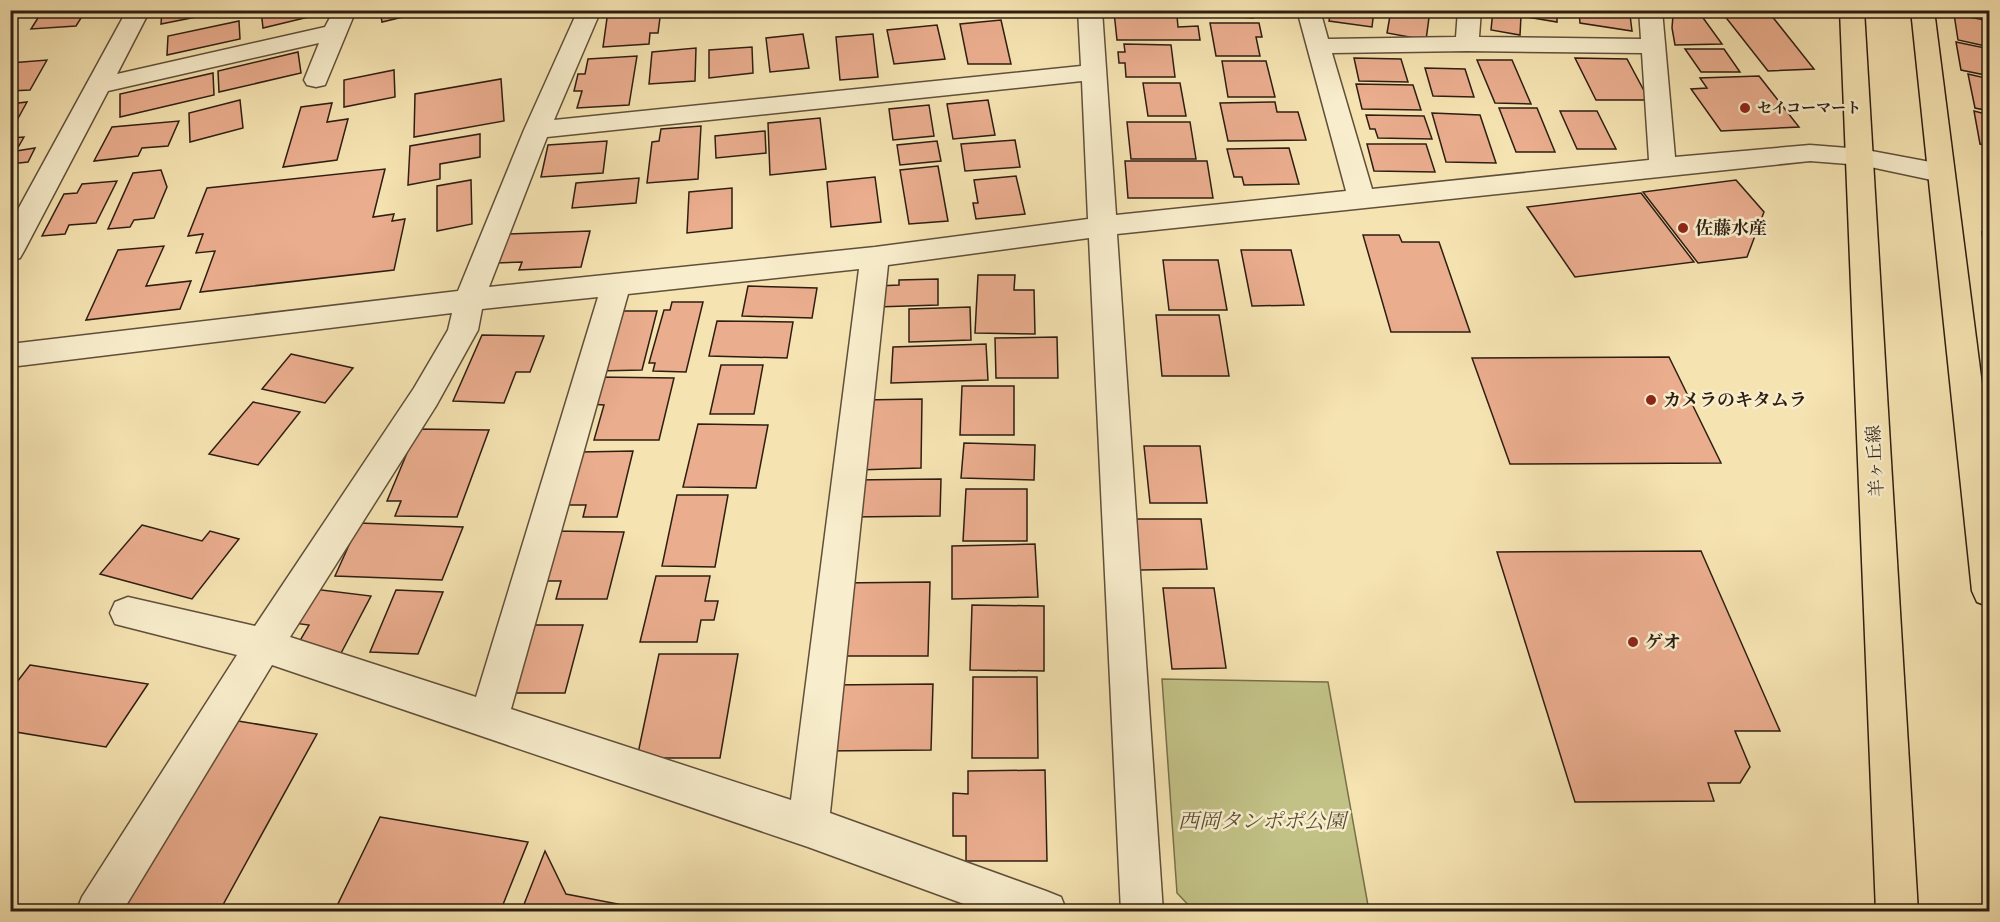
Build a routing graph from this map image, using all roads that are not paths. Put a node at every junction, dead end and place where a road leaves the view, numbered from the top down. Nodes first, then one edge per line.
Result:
1 (139, 10) edge
2 (590, 10) edge
3 (1090, 10) edge
4 (1308, 10) edge
5 (1470, 10) edge
6 (1650, 10) edge
7 (1852, 10) edge
8 (1922, 10) edge
9 (339, 21) edge
10 (1467, 44) junction
11 (1317, 46) junction
12 (1652, 46) junction
13 (1094, 72) junction
14 (316, 80) dead end
15 (100, 85) junction
16 (537, 130) junction
17 (1861, 157) junction
18 (1663, 167) junction
19 (1941, 173) junction
20 (1362, 200) junction
21 (1105, 226) junction
22 (10, 251) edge
23 (875, 257) junction
24 (616, 284) junction
25 (469, 300) junction
26 (10, 356) edge
27 (1989, 591) edge
28 (128, 613) dead end
29 (264, 645) junction
30 (488, 721) junction
31 (808, 825) junction
32 (97, 912) edge
33 (1046, 912) edge
34 (1142, 912) edge
35 (1897, 912) edge

1 - 15 street
2 - 16 street
3 - 13 street
4 - 11 street
5 - 10 street
6 - 12 street
7 - 17 main road, 羊ヶ丘線
8 - 19 main road
9 - 14 street
9 - 15 street
10 - 11 street
10 - 12 street
11 - 20 street
12 - 18 street
13 - 16 street
13 - 21 street
15 - 22 street
16 - 25 street
17 - 18 street
17 - 19 street
17 - 35 main road, 羊ヶ丘線
18 - 20 street
19 - 27 main road
20 - 21 street
21 - 23 street
21 - 34 street
23 - 24 street
23 - 31 street
24 - 25 street
24 - 30 street
25 - 26 street
25 - 29 street
28 - 29 street
29 - 30 street
29 - 32 street
30 - 31 street
31 - 33 street

